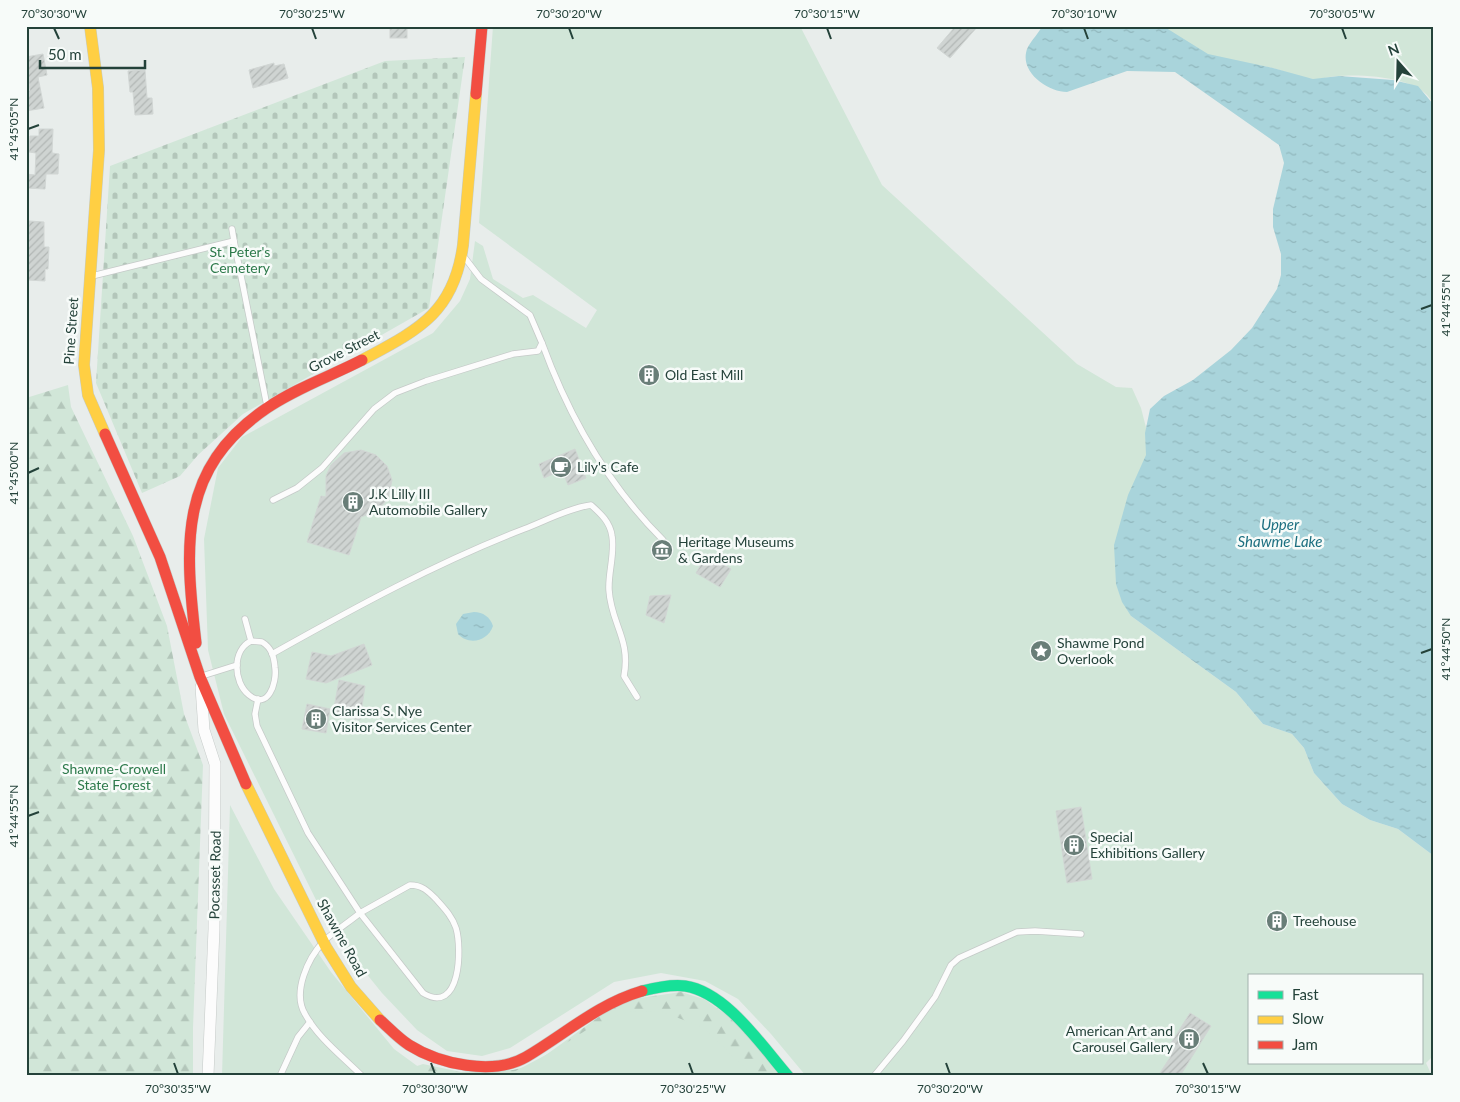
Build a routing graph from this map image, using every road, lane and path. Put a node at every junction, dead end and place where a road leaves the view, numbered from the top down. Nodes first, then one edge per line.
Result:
1 (90, 26) edge
2 (482, 26) edge
3 (232, 228) dead end
4 (234, 241) junction
5 (461, 254) junction
6 (91, 276) junction
7 (542, 343) junction
8 (267, 408) junction
9 (273, 500) dead end
10 (663, 540) dead end
11 (245, 618) dead end
12 (251, 641) junction
13 (272, 654) junction
14 (237, 665) junction
15 (200, 677) junction
16 (638, 697) dead end
17 (258, 699) junction
18 (360, 913) junction
19 (1081, 934) dead end
20 (324, 942) junction
21 (310, 1022) junction
22 (208, 1076) edge
23 (280, 1076) edge
24 (362, 1076) edge
25 (788, 1076) edge
26 (874, 1076) edge

1 - 6 street, Pine Street
2 - 5 street, Grove Street
3 - 4 lane
4 - 6 lane
4 - 8 lane
5 - 7 lane
5 - 8 street, Grove Street
6 - 15 street, Pine Street
7 - 9 lane
7 - 10 lane
8 - 15 street, Grove Street
11 - 12 lane
12 - 13 lane
12 - 14 lane
13 - 16 lane
13 - 17 lane
14 - 15 lane
14 - 17 lane
15 - 20 street, Shawme Road
15 - 22 street, Pocasset Road
17 - 18 lane
18 - 18 lane
18 - 20 lane
19 - 26 lane
20 - 21 lane
20 - 25 street, Shawme Road
21 - 23 lane
21 - 24 lane

